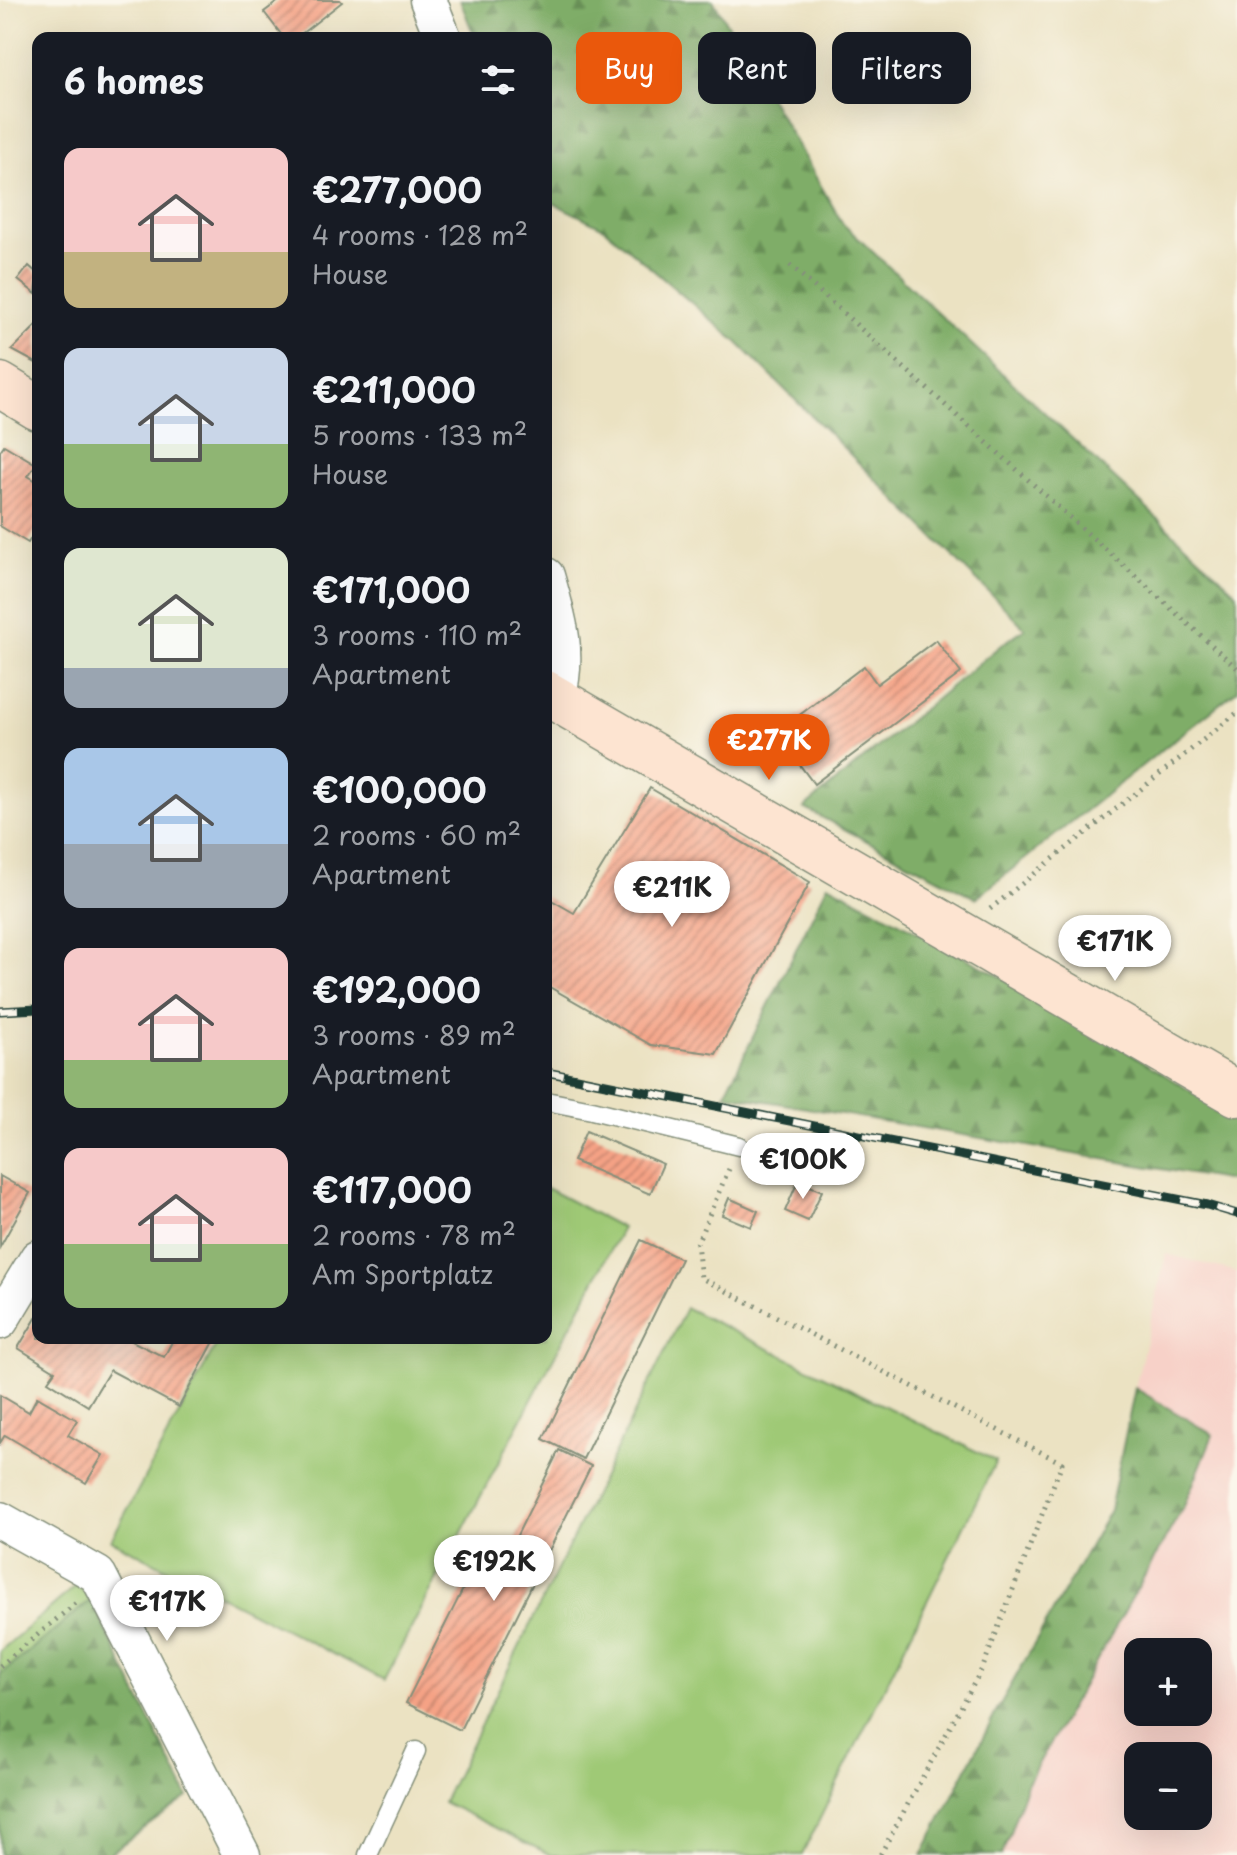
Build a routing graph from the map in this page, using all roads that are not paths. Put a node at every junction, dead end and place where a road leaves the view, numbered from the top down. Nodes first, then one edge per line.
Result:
1 (428, 0) edge
2 (441, 32) edge
3 (0, 385) edge
4 (32, 404) edge
5 (552, 597) edge
6 (552, 694) edge
7 (552, 697) edge
8 (1237, 1094) edge
9 (552, 1102) edge
10 (739, 1146) road end
11 (32, 1266) edge
12 (4, 1305) edge
13 (0, 1520) edge
14 (416, 1751) dead end
15 (242, 1855) edge
16 (368, 1855) edge

1 - 2 street
3 - 4 main road
5 - 6 street
7 - 8 main road
9 - 10 lane
11 - 12 street
13 - 15 street
14 - 16 lane

